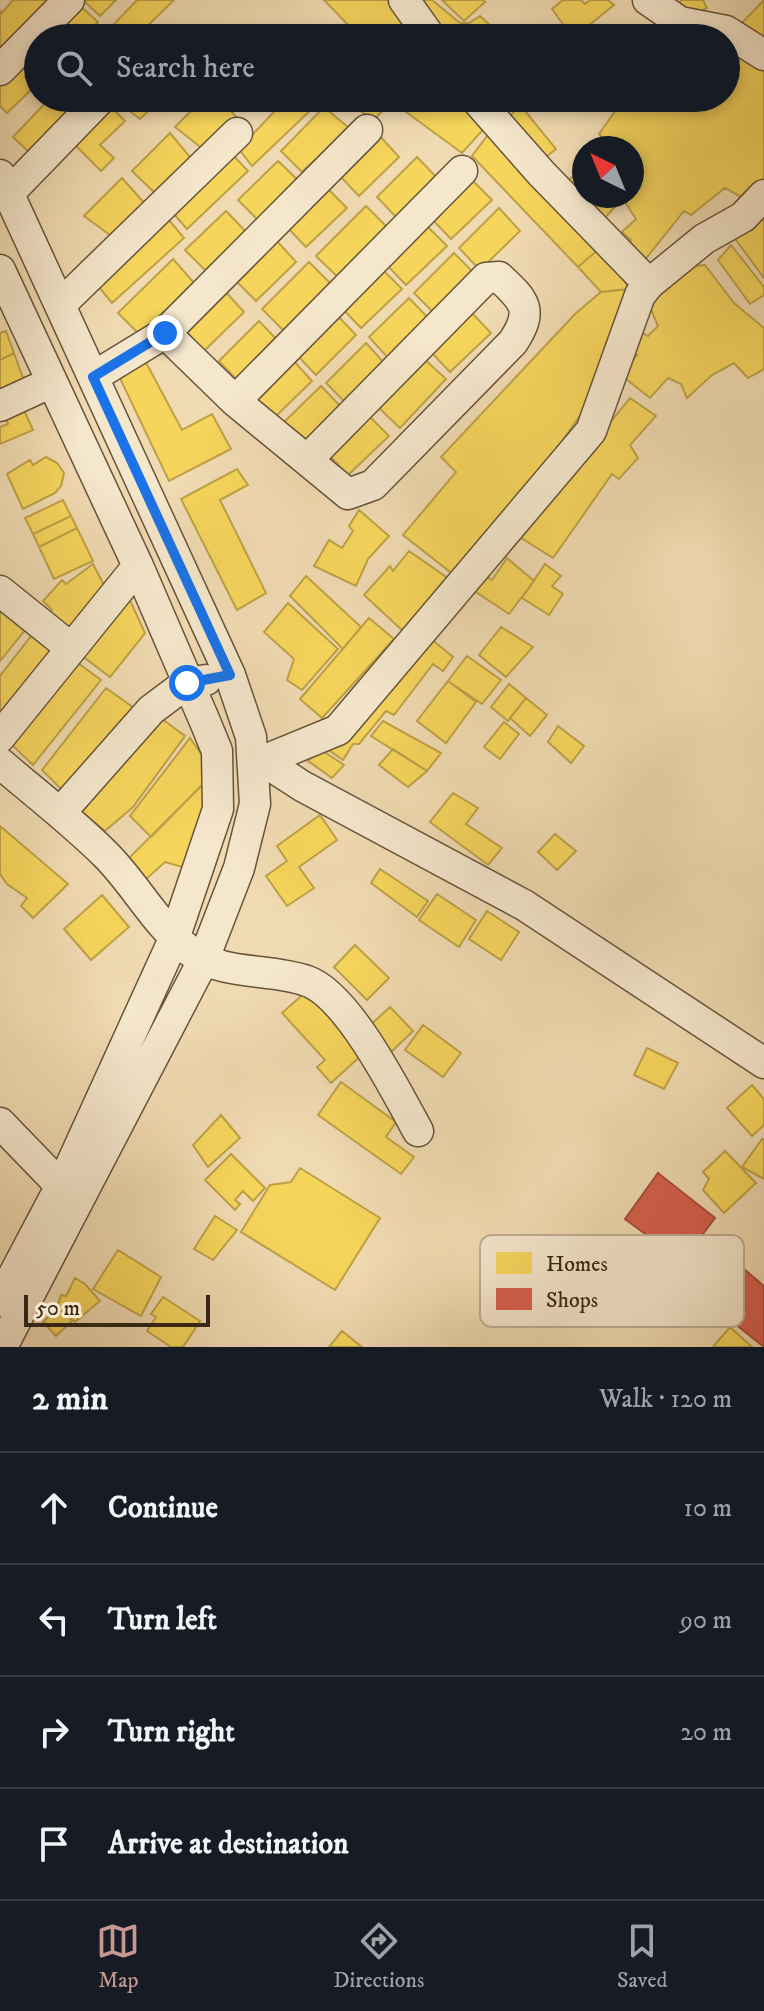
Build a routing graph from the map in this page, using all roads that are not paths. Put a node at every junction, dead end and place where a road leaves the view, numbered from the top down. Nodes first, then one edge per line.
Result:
1 (69, 0) edge
2 (404, 0) edge
3 (648, 0) edge
4 (45, 24) edge
5 (421, 24) edge
6 (690, 24) edge
7 (740, 40) edge
8 (24, 46) edge
9 (764, 55) edge
10 (0, 70) edge
11 (85, 112) edge
12 (487, 112) edge
13 (367, 130) dead end
14 (237, 133) dead end
15 (462, 171) dead end
16 (4, 184) edge
17 (764, 195) edge
18 (0, 270) edge
19 (649, 284) junction
20 (60, 305) junction
21 (165, 333) junction
22 (93, 377) junction
23 (52, 382) junction
24 (235, 401) junction
25 (0, 406) edge
26 (307, 460) junction
27 (138, 566) junction
28 (1, 593) edge
29 (71, 648) junction
30 (230, 675) junction
31 (187, 683) junction
32 (0, 737) edge
33 (0, 763) edge
34 (259, 763) junction
35 (60, 813) junction
36 (174, 939) junction
37 (203, 961) junction
38 (764, 1063) edge
39 (0, 1123) edge
40 (418, 1131) dead end
41 (61, 1186) junction
42 (0, 1301) edge
43 (2, 1347) edge

1 - 4 street
2 - 5 street
3 - 6 street
7 - 9 street
8 - 10 street
11 - 16 street
12 - 19 street
13 - 21 street
14 - 20 street
15 - 24 street
16 - 20 street
17 - 19 street
18 - 23 street
19 - 34 street
20 - 22 street
21 - 22 street
21 - 24 street
22 - 30 street
23 - 25 street
23 - 27 street
24 - 26 street
26 - 26 street
27 - 29 street
27 - 31 street
28 - 29 street
29 - 32 street
30 - 31 street
30 - 34 street
31 - 35 street
31 - 36 street
33 - 35 street
34 - 37 street
34 - 38 street
35 - 36 street
36 - 37 street
36 - 41 street
37 - 40 street
37 - 43 street
39 - 41 street
41 - 42 street

